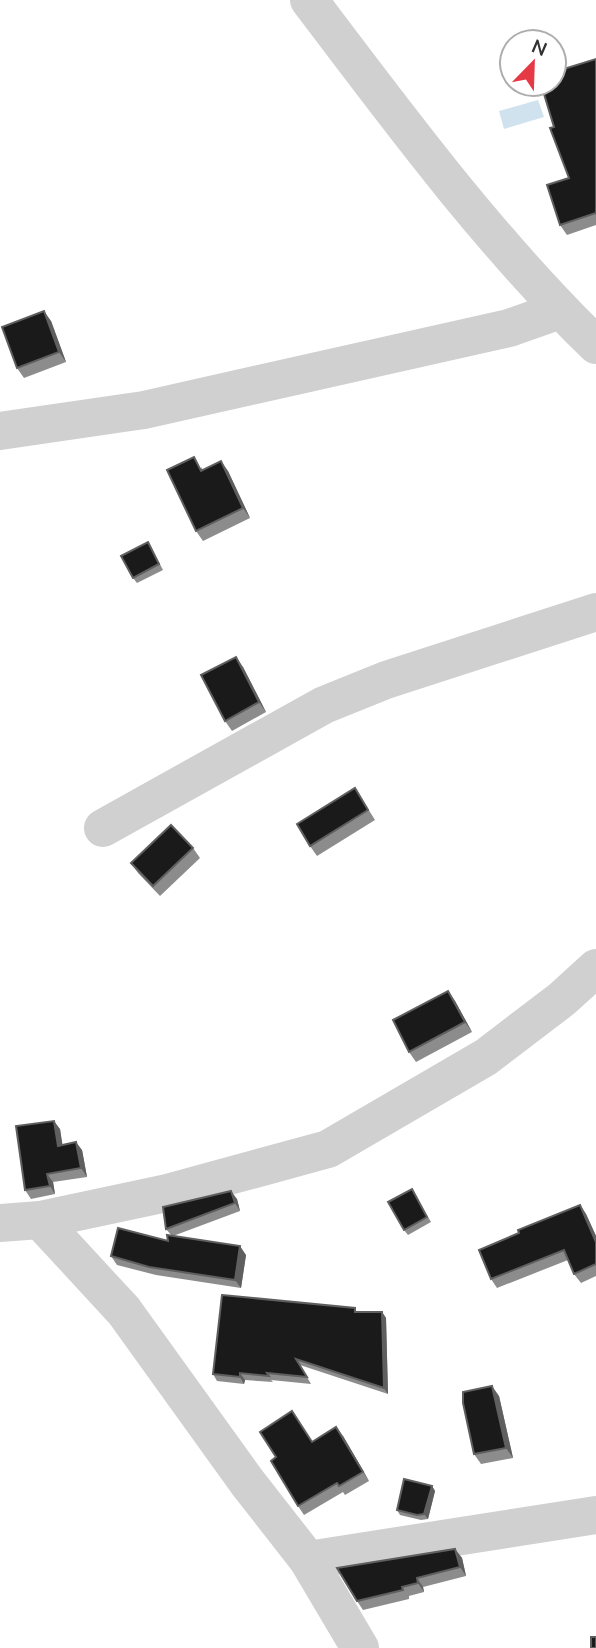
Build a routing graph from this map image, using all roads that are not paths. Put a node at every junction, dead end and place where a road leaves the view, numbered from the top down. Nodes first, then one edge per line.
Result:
1 (309, 0) edge
2 (560, 310) junction
3 (596, 345) edge
4 (0, 431) edge
5 (596, 612) edge
6 (103, 828) dead end
7 (596, 968) edge
8 (40, 1220) junction
9 (0, 1223) edge
10 (596, 1515) edge
11 (308, 1560) junction
12 (360, 1648) edge

1 - 2 street
2 - 3 street
2 - 4 street
5 - 6 street
7 - 8 street
8 - 9 street
8 - 11 street
10 - 11 street
11 - 12 street

